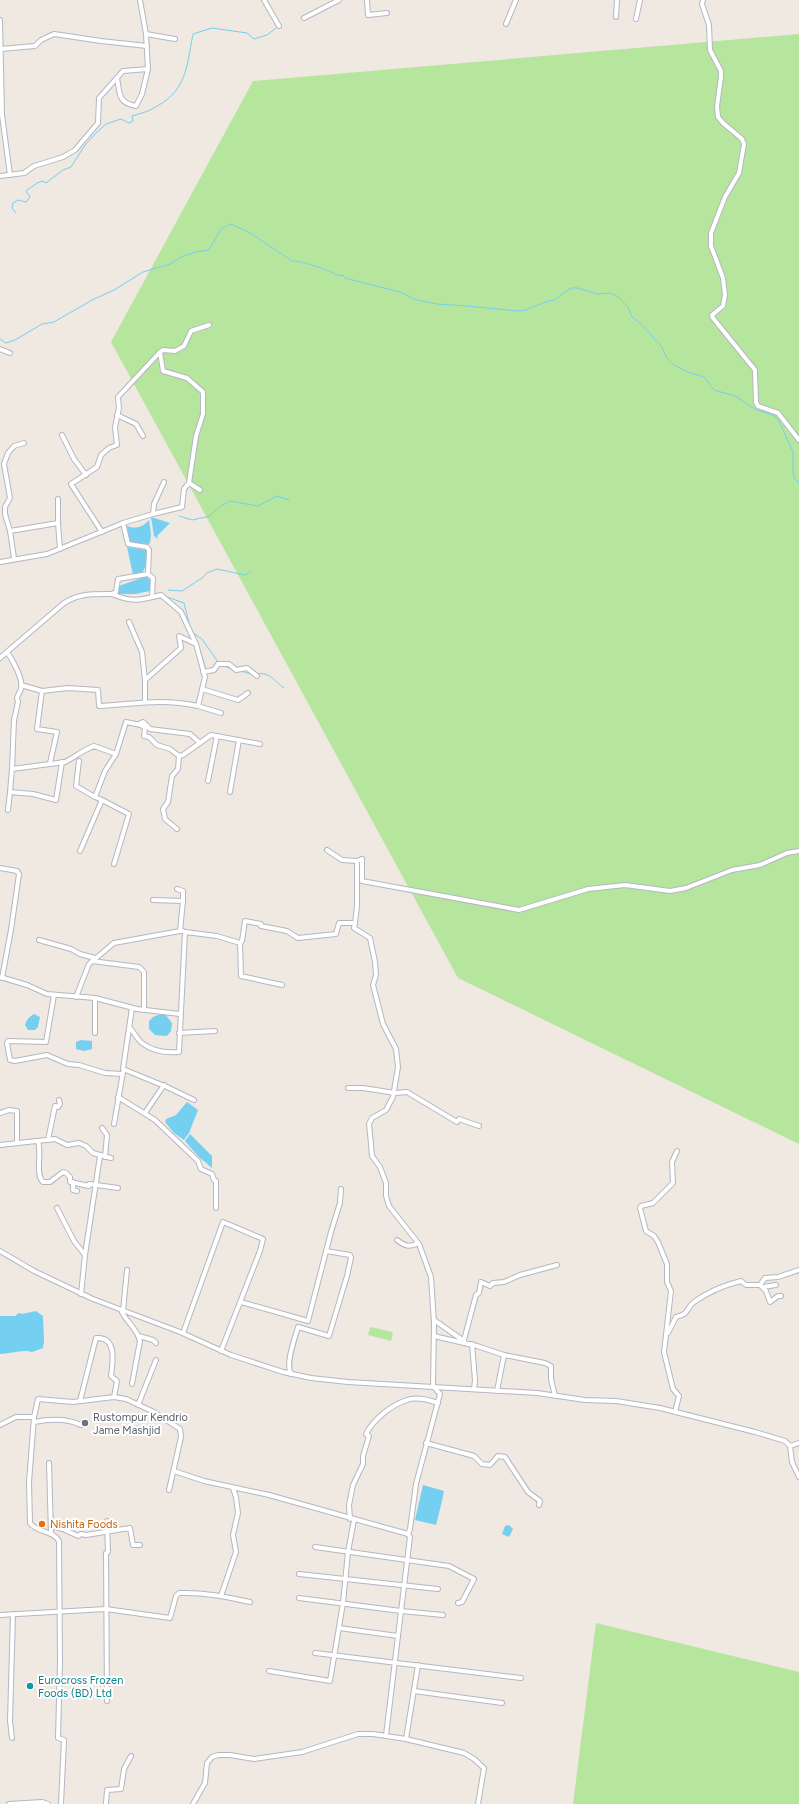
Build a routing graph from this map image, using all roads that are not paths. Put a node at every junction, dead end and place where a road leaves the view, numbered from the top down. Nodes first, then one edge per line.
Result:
1 (140, 0) edge
2 (264, 0) edge
3 (339, 0) edge
4 (367, 0) edge
5 (516, 0) edge
6 (617, 0) edge
7 (640, 0) edge
8 (703, 0) edge
9 (387, 13) dead end
10 (616, 17) dead end
11 (304, 18) dead end
12 (0, 20) edge
13 (636, 20) dead end
14 (506, 24) dead end
15 (279, 26) dead end
16 (146, 34) junction
17 (175, 39) dead end
18 (147, 46) junction
19 (1, 49) edge
20 (0, 56) edge
21 (148, 69) junction
22 (117, 78) junction
23 (10, 175) junction
24 (0, 176) edge
25 (209, 325) dead end
26 (0, 349) edge
27 (160, 352) junction
28 (10, 353) dead end
29 (117, 415) junction
30 (62, 436) dead end
31 (143, 436) dead end
32 (799, 440) edge
33 (24, 443) dead end
34 (86, 475) junction
35 (164, 482) dead end
36 (189, 483) junction
37 (200, 490) dead end
38 (58, 499) dead end
39 (153, 514) junction
40 (58, 523) junction
41 (123, 523) junction
42 (10, 531) junction
43 (102, 532) junction
44 (60, 549) junction
45 (14, 558) junction
46 (0, 562) edge
47 (148, 574) junction
48 (112, 594) junction
49 (152, 597) junction
50 (129, 622) dead end
51 (196, 644) junction
52 (7, 652) junction
53 (0, 658) edge
54 (204, 672) junction
55 (257, 676) dead end
56 (145, 680) junction
57 (21, 686) junction
58 (202, 689) junction
59 (42, 691) junction
60 (248, 692) dead end
61 (145, 702) junction
62 (198, 706) junction
63 (221, 714) dead end
64 (138, 724) junction
65 (217, 736) junction
66 (239, 740) junction
67 (200, 743) junction
68 (260, 744) dead end
69 (116, 754) junction
70 (179, 756) junction
71 (79, 760) dead end
72 (62, 762) junction
73 (50, 763) junction
74 (12, 769) junction
75 (208, 781) dead end
76 (10, 792) junction
77 (230, 792) dead end
78 (95, 797) junction
79 (102, 800) junction
80 (8, 810) dead end
81 (176, 829) dead end
82 (328, 850) dead end
83 (80, 851) dead end
84 (799, 851) edge
85 (357, 861) junction
86 (114, 864) dead end
87 (0, 868) edge
88 (177, 889) dead end
89 (153, 900) dead end
90 (182, 901) junction
91 (355, 923) junction
92 (182, 931) junction
93 (39, 940) dead end
94 (240, 943) junction
95 (94, 960) junction
96 (1, 978) edge
97 (282, 985) dead end
98 (54, 995) junction
99 (76, 997) junction
100 (95, 998) junction
101 (132, 1008) junction
102 (144, 1010) junction
103 (180, 1014) junction
104 (130, 1028) junction
105 (215, 1031) dead end
106 (95, 1033) dead end
107 (179, 1033) junction
108 (123, 1072) junction
109 (164, 1085) junction
110 (348, 1088) dead end
111 (394, 1093) junction
112 (118, 1097) junction
113 (59, 1100) dead end
114 (194, 1100) dead end
115 (0, 1113) edge
116 (145, 1113) junction
117 (114, 1124) dead end
118 (479, 1126) dead end
119 (102, 1128) dead end
120 (48, 1140) junction
121 (38, 1142) junction
122 (16, 1143) junction
123 (0, 1145) edge
124 (677, 1151) dead end
125 (103, 1157) junction
126 (111, 1158) dead end
127 (73, 1182) junction
128 (95, 1185) junction
129 (118, 1188) dead end
130 (340, 1189) dead end
131 (77, 1191) dead end
132 (57, 1208) dead end
133 (216, 1208) dead end
134 (397, 1240) dead end
135 (418, 1243) junction
136 (0, 1251) edge
137 (326, 1251) junction
138 (85, 1255) junction
139 (557, 1265) dead end
140 (127, 1270) dead end
141 (799, 1270) edge
142 (776, 1285) dead end
143 (762, 1286) junction
144 (81, 1294) junction
145 (781, 1296) dead end
146 (241, 1302) junction
147 (122, 1311) junction
148 (669, 1312) junction
149 (676, 1317) junction
150 (434, 1320) junction
151 (183, 1333) junction
152 (139, 1336) junction
153 (434, 1336) junction
154 (666, 1337) junction
155 (464, 1341) junction
156 (156, 1343) dead end
157 (472, 1344) junction
158 (221, 1350) junction
159 (504, 1355) junction
160 (156, 1360) dead end
161 (291, 1374) junction
162 (132, 1384) dead end
163 (434, 1386) junction
164 (474, 1389) junction
165 (497, 1391) junction
166 (555, 1396) junction
167 (114, 1398) junction
168 (80, 1401) junction
169 (438, 1403) junction
170 (138, 1405) junction
171 (675, 1412) junction
172 (34, 1419) junction
173 (81, 1424) dead end
174 (0, 1425) edge
175 (799, 1443) edge
176 (426, 1444) junction
177 (790, 1446) junction
178 (49, 1463) dead end
179 (174, 1471) junction
180 (799, 1477) edge
181 (233, 1488) junction
182 (169, 1490) dead end
183 (539, 1505) dead end
184 (352, 1519) junction
185 (107, 1520) dead end
186 (52, 1526) junction
187 (107, 1531) junction
188 (51, 1534) junction
189 (408, 1534) junction
190 (140, 1545) dead end
191 (316, 1547) dead end
192 (348, 1552) junction
193 (407, 1560) junction
194 (299, 1574) dead end
195 (345, 1578) junction
196 (404, 1585) junction
197 (438, 1589) dead end
198 (221, 1596) junction
199 (299, 1598) dead end
200 (250, 1602) dead end
201 (343, 1603) junction
202 (458, 1603) dead end
203 (106, 1610) junction
204 (401, 1611) junction
205 (60, 1612) junction
206 (13, 1614) junction
207 (0, 1615) edge
208 (443, 1615) dead end
209 (339, 1628) junction
210 (398, 1636) junction
211 (314, 1653) dead end
212 (334, 1655) junction
213 (395, 1662) junction
214 (418, 1665) junction
215 (269, 1671) dead end
216 (521, 1678) dead end
217 (414, 1691) junction
218 (107, 1701) dead end
219 (502, 1703) dead end
220 (386, 1735) junction
221 (12, 1738) dead end
222 (406, 1739) junction
223 (131, 1756) dead end
224 (9, 1804) edge
225 (48, 1804) edge
226 (61, 1804) edge
227 (106, 1804) edge
228 (193, 1804) edge
229 (478, 1804) edge

1 - 16 street
2 - 15 street
3 - 11 street
4 - 9 street
5 - 14 street
6 - 10 street
7 - 13 street
8 - 32 street
12 - 19 street
16 - 17 street
16 - 18 street
18 - 19 street
18 - 21 street
19 - 20 street
20 - 23 street
21 - 22 street
21 - 22 street
22 - 23 street
23 - 24 street
25 - 27 street
26 - 28 street
27 - 29 street
27 - 36 street
29 - 31 street
29 - 34 street
30 - 34 street
33 - 42 street
34 - 43 street
35 - 39 street
36 - 37 street
36 - 39 street
38 - 40 street
39 - 41 street
40 - 42 street
40 - 44 street
41 - 43 street
41 - 47 street
42 - 45 street
43 - 44 street
44 - 45 street
45 - 46 street
47 - 48 street
47 - 49 street
48 - 49 street
48 - 52 street
49 - 51 street
50 - 56 street
51 - 54 street
51 - 56 street
52 - 53 street
52 - 57 street
54 - 55 street
54 - 58 street
56 - 61 street
57 - 59 street
57 - 74 street
58 - 60 street
58 - 62 street
59 - 61 street
59 - 73 street
61 - 62 street
62 - 63 street
64 - 67 street
64 - 69 street
64 - 70 street
65 - 66 street
65 - 67 street
65 - 75 street
66 - 68 street
66 - 77 street
67 - 70 street
69 - 72 street
69 - 78 street
70 - 81 street
71 - 78 street
72 - 73 street
72 - 76 street
73 - 74 street
74 - 76 street
76 - 80 street
78 - 79 street
79 - 83 street
79 - 86 street
82 - 85 street
84 - 85 street
85 - 91 street
87 - 96 street
88 - 90 street
89 - 90 street
90 - 92 street
91 - 94 street
91 - 111 street
92 - 94 street
92 - 95 street
92 - 103 street
93 - 95 street
94 - 97 street
95 - 99 street
95 - 102 street
96 - 98 street
98 - 99 street
98 - 108 street
99 - 100 street
100 - 101 street
100 - 106 street
101 - 102 street
101 - 104 street
102 - 103 street
103 - 107 street
104 - 107 street
104 - 108 street
105 - 107 street
108 - 109 street
108 - 112 street
109 - 114 street
109 - 116 street
110 - 111 street
111 - 118 street
111 - 135 street
112 - 116 street
112 - 117 street
113 - 120 street
115 - 122 street
116 - 133 street
119 - 125 street
120 - 121 street
120 - 125 street
121 - 122 street
121 - 127 street
122 - 123 street
124 - 148 street
125 - 126 street
125 - 128 street
127 - 128 street
127 - 131 street
128 - 129 street
128 - 138 street
130 - 137 street
132 - 138 street
134 - 135 street
135 - 150 street
136 - 144 street
137 - 146 street
137 - 161 street
138 - 144 street
139 - 155 street
140 - 147 street
141 - 143 street
142 - 143 street
143 - 145 street
143 - 149 street
144 - 147 street
146 - 151 street
146 - 158 street
147 - 151 street
147 - 152 street
148 - 149 street
148 - 154 street
149 - 154 street
150 - 153 street
150 - 155 street
151 - 158 street
152 - 156 street
152 - 162 street
153 - 155 street
153 - 163 street
154 - 171 street
155 - 157 street
157 - 159 street
157 - 164 street
158 - 161 street
159 - 165 street
159 - 166 street
160 - 170 street
161 - 163 street
163 - 164 street
163 - 169 street
164 - 165 street
165 - 166 street
166 - 171 street
167 - 168 street
167 - 168 street
167 - 170 street
168 - 172 street
169 - 176 street
169 - 184 street
170 - 179 street
171 - 177 street
172 - 173 street
172 - 174 street
172 - 188 street
175 - 177 street
176 - 183 street
176 - 189 street
177 - 180 street
178 - 186 street
179 - 181 street
179 - 182 street
181 - 184 street
181 - 198 street
184 - 189 street
184 - 192 street
185 - 187 street
186 - 187 street
186 - 188 street
187 - 190 street
187 - 203 street
188 - 205 street
189 - 193 street
191 - 192 street
192 - 193 street
192 - 195 street
193 - 196 street
193 - 202 street
194 - 195 street
195 - 196 street
195 - 201 street
196 - 197 street
196 - 204 street
198 - 200 street
198 - 203 street
199 - 201 street
201 - 204 street
201 - 209 street
203 - 205 street
203 - 218 street
204 - 208 street
204 - 210 street
205 - 206 street
205 - 226 street
206 - 207 street
206 - 221 street
209 - 210 street
209 - 212 street
210 - 213 street
211 - 212 street
212 - 213 street
212 - 215 street
213 - 214 street
213 - 220 street
214 - 216 street
214 - 217 street
217 - 219 street
217 - 222 street
220 - 222 street
220 - 228 street
222 - 229 street
223 - 227 street
224 - 225 street

